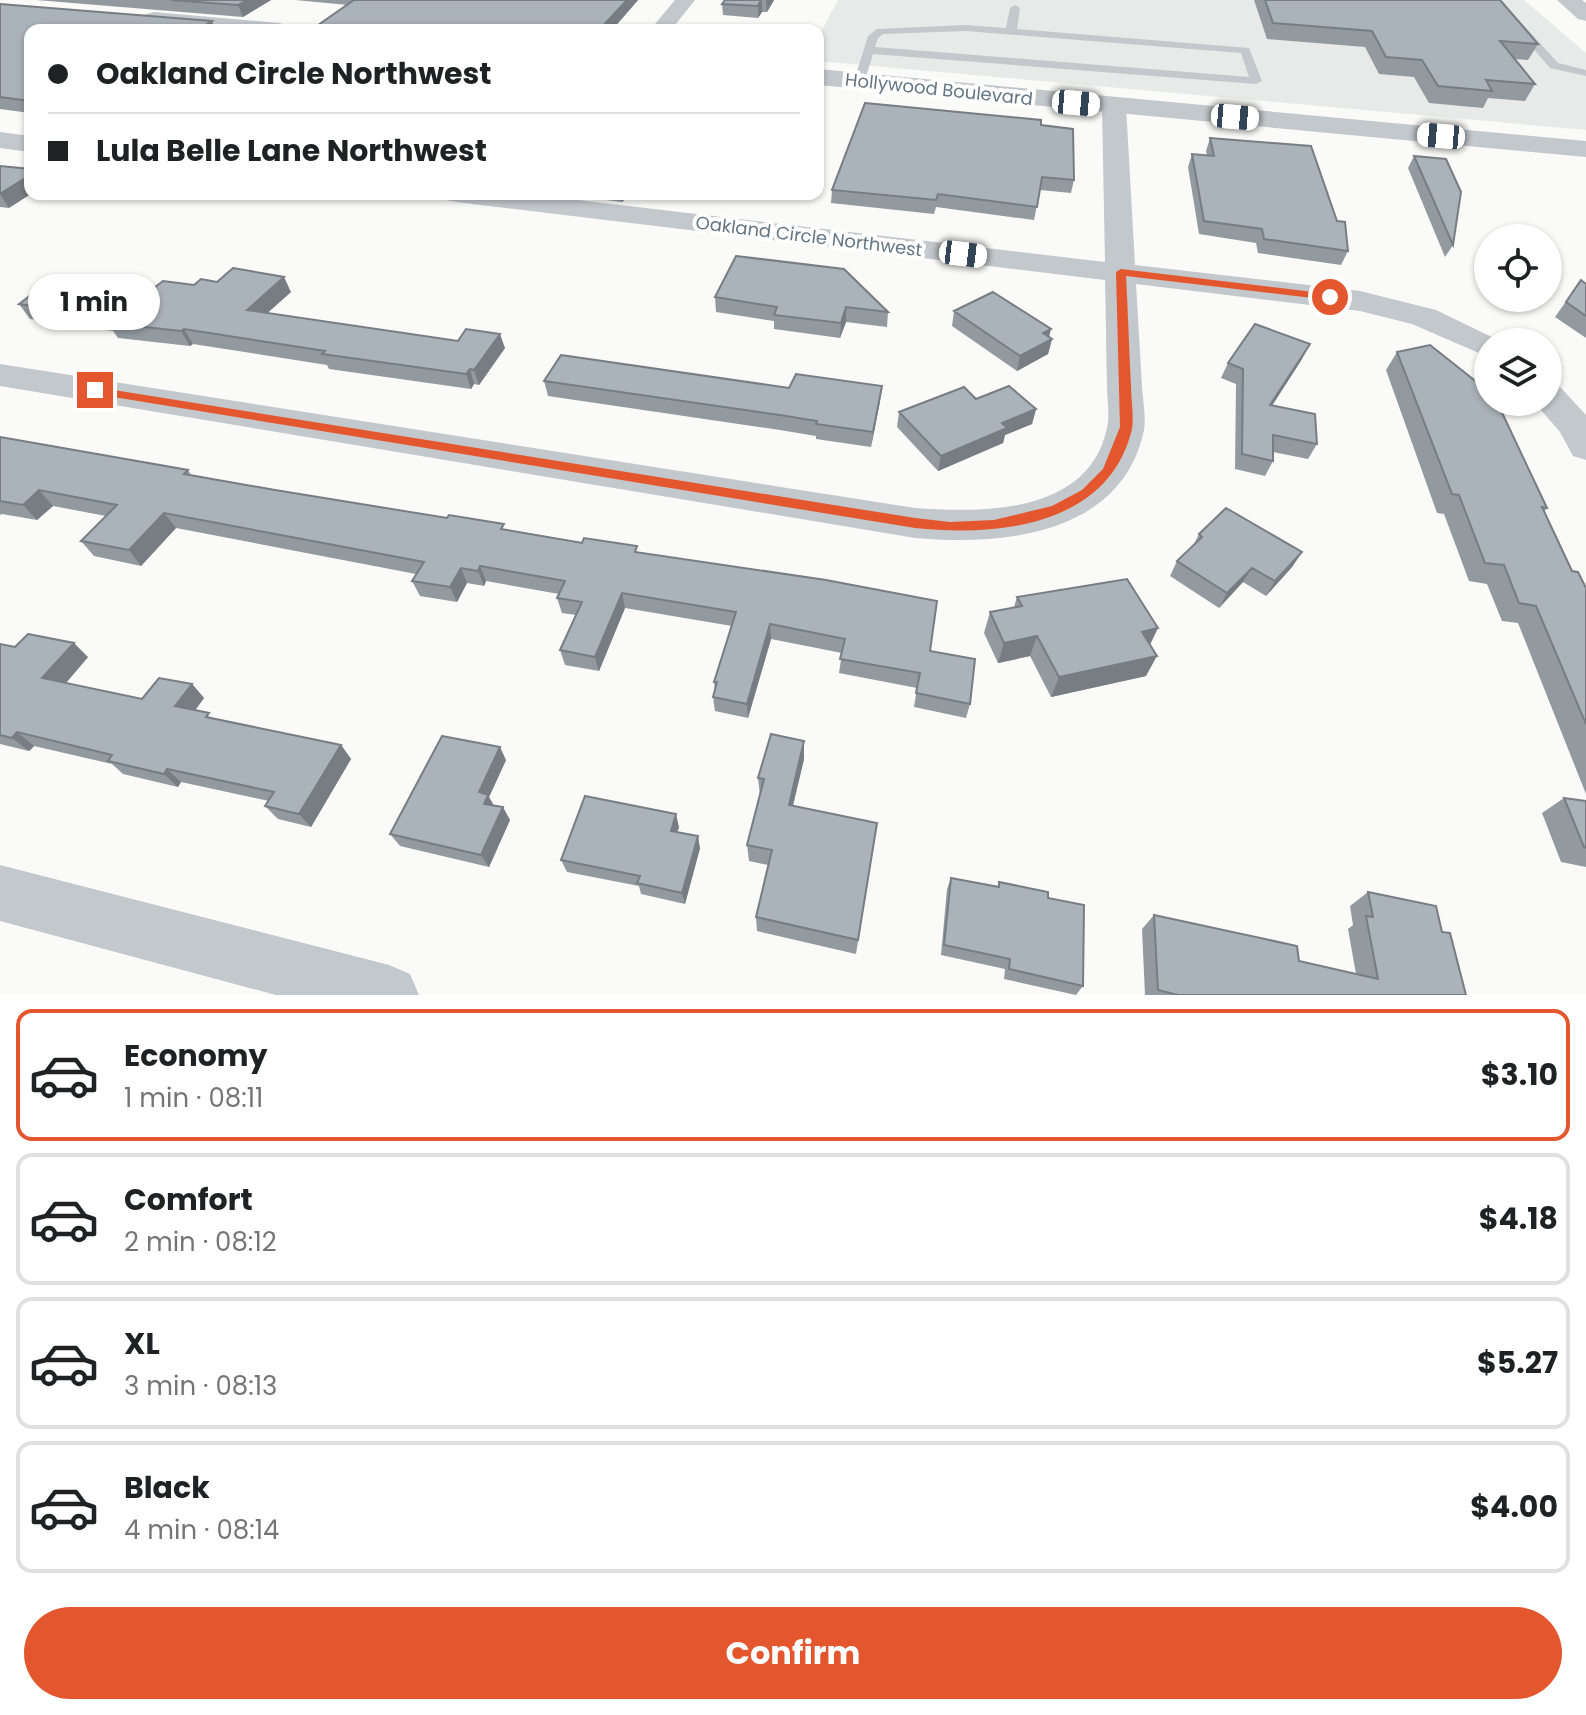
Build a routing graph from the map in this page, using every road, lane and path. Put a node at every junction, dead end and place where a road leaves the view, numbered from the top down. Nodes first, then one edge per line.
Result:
1 (685, 0) edge
2 (1496, 0) edge
3 (1568, 0) edge
4 (1015, 8) dead end
5 (1586, 14) edge
6 (124, 16) edge
7 (213, 24) edge
8 (665, 24) edge
9 (1011, 31) junction
10 (870, 50) junction
11 (1586, 73) edge
12 (824, 78) edge
13 (860, 81) junction
14 (1114, 106) junction
15 (0, 140) edge
16 (24, 143) edge
17 (1586, 149) edge
18 (507, 200) edge
19 (1121, 272) junction
20 (1474, 340) edge
21 (0, 375) edge
22 (1562, 412) edge
23 (1586, 447) edge
24 (0, 893) edge
25 (389, 995) edge

1 - 8 street
2 - 11 lane
3 - 5 street
4 - 9 lane
6 - 7 street
9 - 10 lane
9 - 10 lane
10 - 13 lane
12 - 13 street, Hollywood Boulevard
13 - 14 street, Hollywood Boulevard
14 - 17 street, Hollywood Boulevard
14 - 19 street
15 - 16 street
18 - 19 street, Oakland Circle Northwest
19 - 20 street, Oakland Circle Northwest
19 - 21 street
22 - 23 street
24 - 25 street

